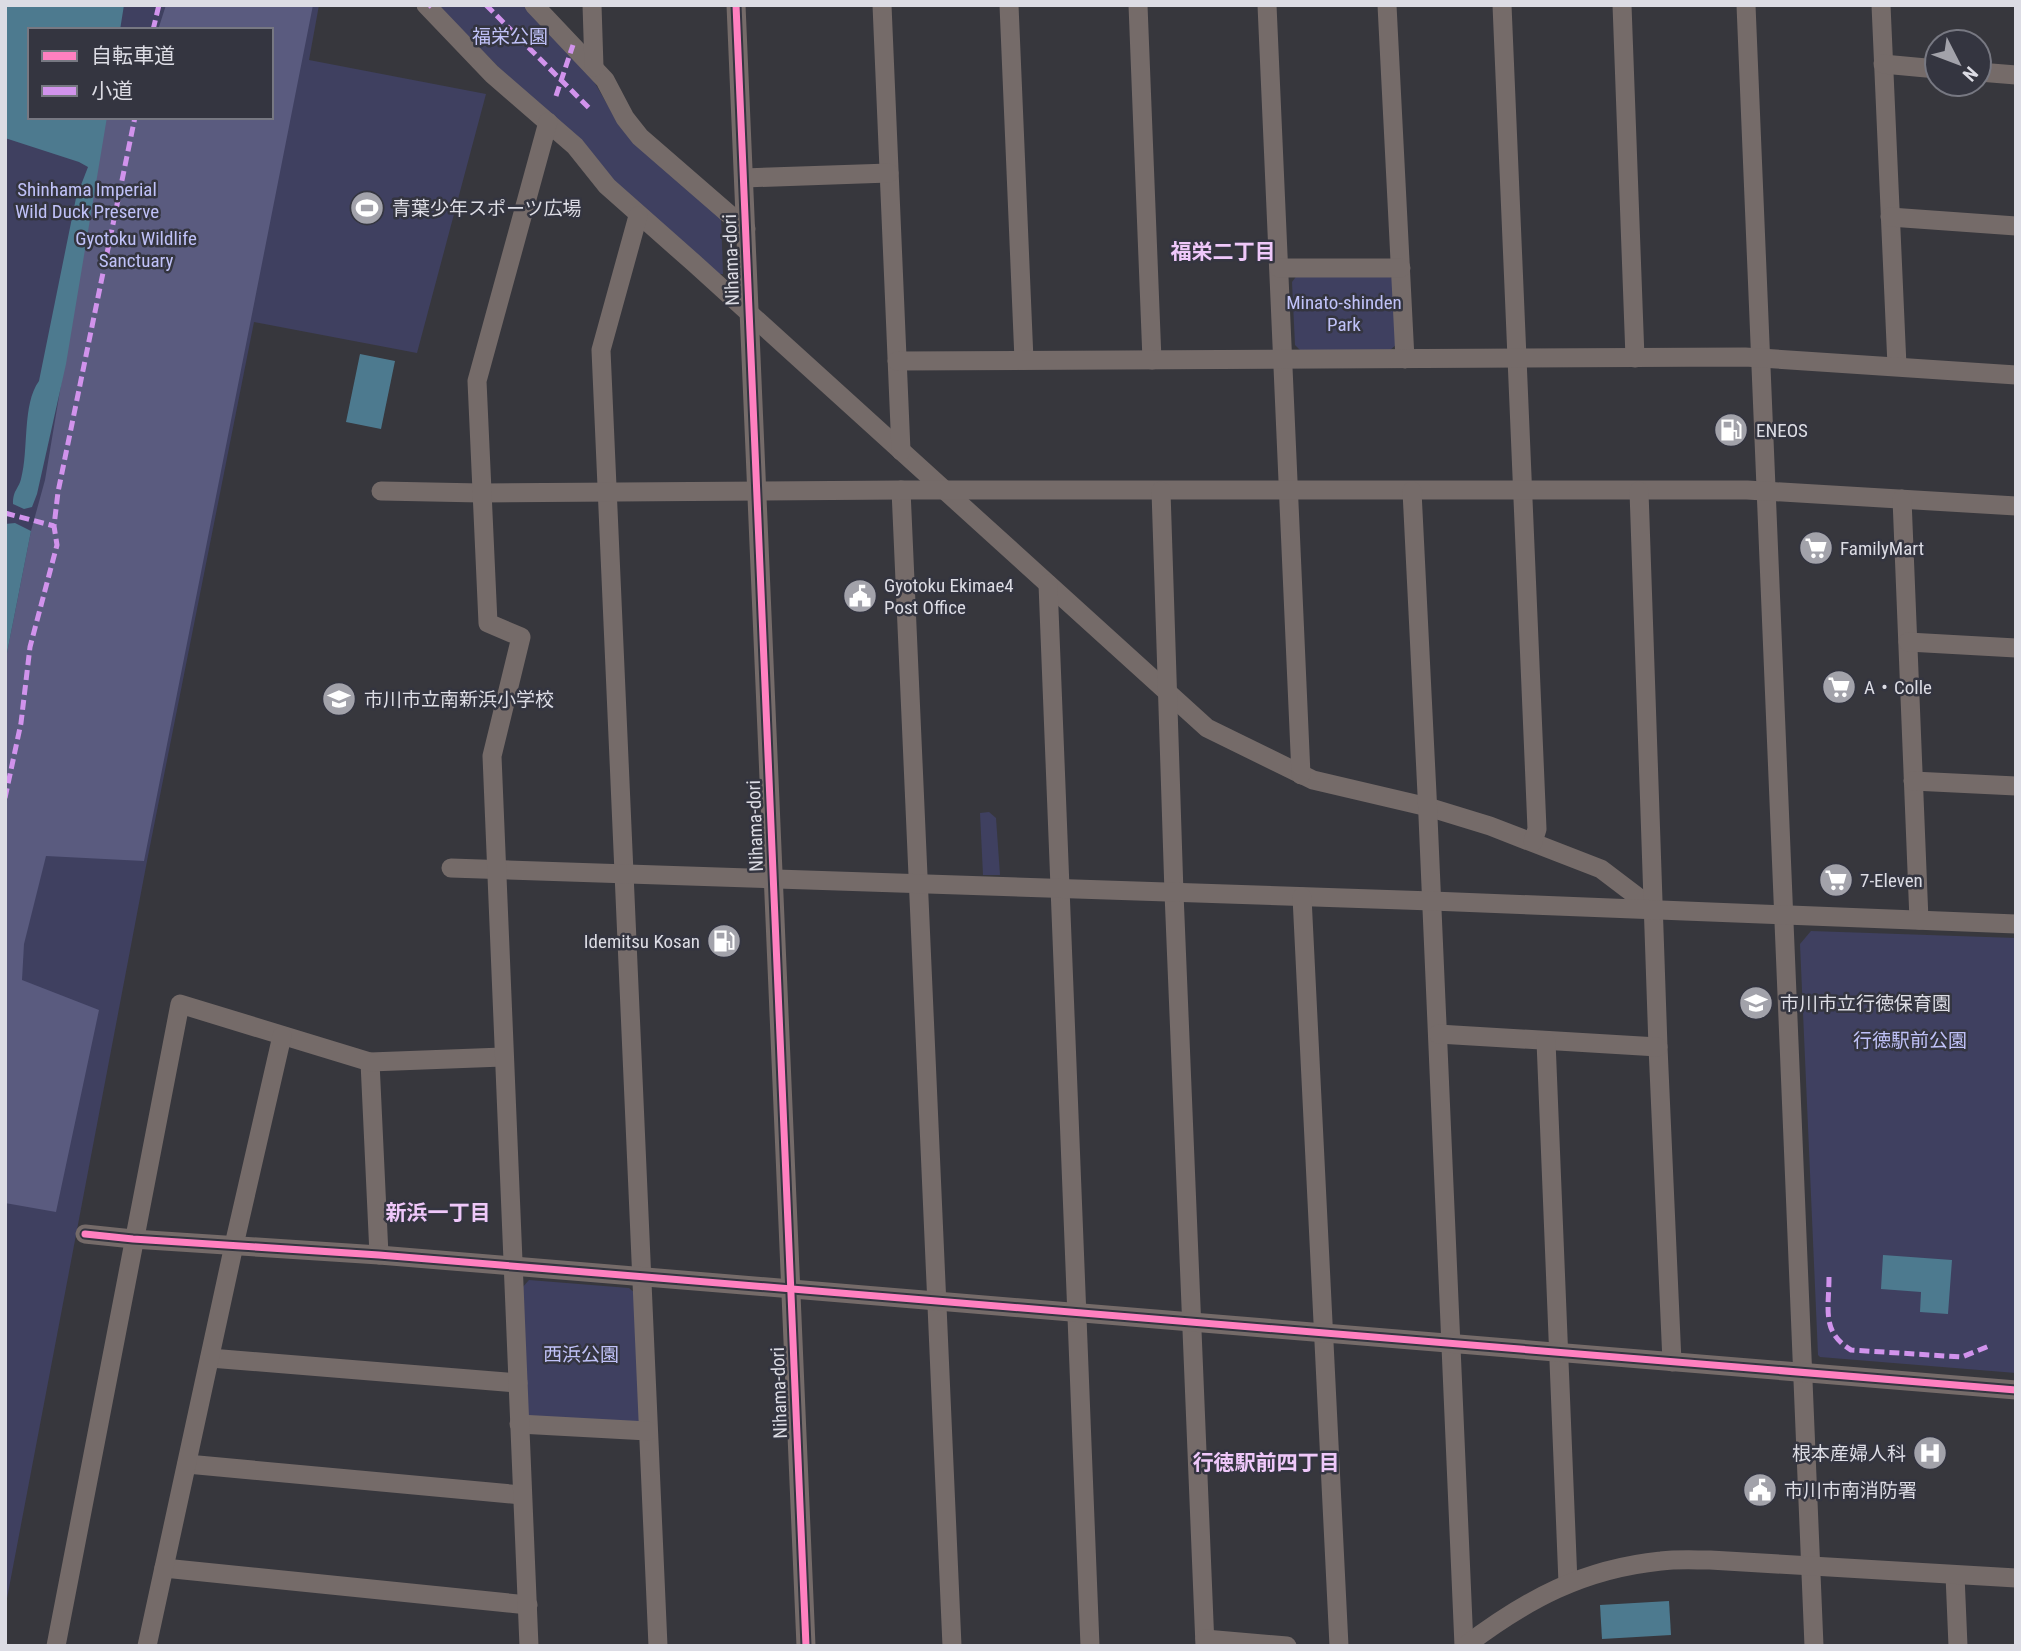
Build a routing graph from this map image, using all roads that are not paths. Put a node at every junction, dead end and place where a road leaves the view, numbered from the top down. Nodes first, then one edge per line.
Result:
1 (426, 5) edge
2 (534, 5) edge
3 (736, 5) edge
4 (882, 5) edge
5 (1009, 5) edge
6 (1138, 5) edge
7 (1267, 5) edge
8 (1387, 5) edge
9 (1502, 5) edge
10 (1622, 5) edge
11 (1746, 5) edge
12 (1881, 5) edge
13 (586, 7) edge
14 (1883, 64) junction
15 (594, 67) junction
16 (1923, 68) edge
17 (1993, 73) edge
18 (2016, 75) edge
19 (548, 122) junction
20 (889, 173) junction
21 (744, 178) junction
22 (638, 216) junction
23 (1890, 217) junction
24 (2016, 226) edge
25 (746, 229) junction
26 (1279, 268) junction
27 (1401, 268) junction
28 (749, 315) junction
29 (1517, 358) junction
30 (1635, 358) junction
31 (1760, 358) junction
32 (1152, 359) junction
33 (1283, 359) junction
34 (1405, 359) junction
35 (897, 360) junction
36 (1024, 360) junction
37 (1897, 366) junction
38 (2016, 375) edge
39 (901, 451) junction
40 (901, 490) junction
41 (945, 490) junction
42 (381, 491) dead end
43 (757, 491) junction
44 (1161, 491) junction
45 (1288, 491) junction
46 (1412, 491) junction
47 (1524, 491) junction
48 (1639, 491) junction
49 (1766, 491) junction
50 (481, 493) junction
51 (607, 493) junction
52 (1902, 499) junction
53 (2016, 506) edge
54 (1048, 584) junction
55 (1908, 642) junction
56 (2016, 648) edge
57 (1168, 693) junction
58 (1301, 775) junction
59 (1913, 781) junction
60 (2016, 786) edge
61 (1428, 807) junction
62 (1533, 842) junction
63 (450, 868) dead end
64 (495, 869) junction
65 (624, 875) junction
66 (773, 879) junction
67 (919, 884) junction
68 (1059, 889) junction
69 (1174, 893) junction
70 (1302, 897) junction
71 (1432, 901) junction
72 (1654, 910) junction
73 (1783, 916) junction
74 (1919, 920) junction
75 (2016, 924) edge
76 (1437, 1034) junction
77 (282, 1037) junction
78 (1546, 1041) junction
79 (1658, 1047) junction
80 (503, 1057) junction
81 (370, 1062) junction
82 (85, 1234) dead end
83 (133, 1239) junction
84 (234, 1245) junction
85 (379, 1255) junction
86 (514, 1266) junction
87 (642, 1278) junction
88 (790, 1290) junction
89 (937, 1302) junction
90 (1076, 1314) junction
91 (1192, 1324) junction
92 (1324, 1334) junction
93 (1450, 1345) junction
94 (1557, 1353) junction
95 (209, 1357) junction
96 (1672, 1362) junction
97 (1802, 1372) junction
98 (518, 1383) junction
99 (2016, 1390) edge
100 (519, 1424) junction
101 (648, 1431) junction
102 (187, 1464) junction
103 (522, 1494) junction
104 (1811, 1566) junction
105 (164, 1568) junction
106 (1955, 1575) junction
107 (2016, 1578) edge
108 (1567, 1583) junction
109 (528, 1605) junction
110 (1205, 1642) edge
111 (56, 1646) edge
112 (147, 1646) edge
113 (529, 1646) edge
114 (658, 1646) edge
115 (806, 1646) edge
116 (952, 1646) edge
117 (1090, 1646) edge
118 (1287, 1646) edge
119 (1339, 1646) edge
120 (1465, 1646) edge
121 (1814, 1646) edge
122 (1958, 1646) edge

1 - 19 street
2 - 15 street
3 - 21 street, Nihama-dori
4 - 20 street
5 - 36 street
6 - 32 street
7 - 26 street
8 - 27 street
9 - 29 street
10 - 30 street
11 - 31 street
12 - 14 street
13 - 15 street
14 - 16 street
14 - 23 street
15 - 25 street
17 - 18 street
19 - 22 street
19 - 50 street
20 - 21 street
20 - 35 street
21 - 25 street, Nihama-dori
22 - 28 street
22 - 51 street
23 - 24 street
23 - 37 street
25 - 28 street, Nihama-dori
26 - 27 street
26 - 33 street
27 - 34 street
28 - 39 street
28 - 43 street, Nihama-dori
29 - 30 street
29 - 34 street
29 - 47 street
30 - 31 street
31 - 37 street
31 - 49 street
32 - 33 street
32 - 36 street
33 - 34 street
33 - 45 street
35 - 36 street
35 - 39 street
37 - 38 street
39 - 41 street
40 - 41 street
40 - 43 street
40 - 67 street
41 - 44 street
41 - 54 street
42 - 50 street
43 - 51 street
43 - 66 street, Nihama-dori
44 - 45 street
44 - 57 street
45 - 46 street
45 - 58 street
46 - 47 street
46 - 61 street
47 - 48 street
47 - 62 street
48 - 49 street
48 - 72 street
49 - 52 street
49 - 73 street
50 - 51 street
50 - 64 street
51 - 65 street
52 - 53 street
52 - 55 street
54 - 57 street
54 - 68 street
55 - 56 street
55 - 59 street
57 - 58 street
57 - 69 street
58 - 61 street
59 - 60 street
59 - 74 street
61 - 62 street
61 - 71 street
62 - 72 street
63 - 64 street
64 - 65 street
64 - 80 street
65 - 66 street
65 - 87 street
66 - 67 street
66 - 88 street, Nihama-dori
67 - 68 street
67 - 89 street
68 - 69 street
68 - 90 street
69 - 70 street
69 - 91 street
70 - 71 street
70 - 92 street
71 - 72 street
71 - 76 street
72 - 73 street
72 - 79 street
73 - 74 street
73 - 97 street
74 - 75 street
76 - 78 street
76 - 93 street
77 - 81 street
77 - 83 street
77 - 84 street
78 - 79 street
78 - 94 street
79 - 96 street
80 - 81 street
80 - 86 street
81 - 85 street
82 - 83 street
83 - 84 street
83 - 111 street
84 - 85 street
84 - 95 street
85 - 86 street
86 - 87 street
86 - 98 street
87 - 88 street
87 - 101 street
88 - 89 street
88 - 115 street, Nihama-dori
89 - 90 street
89 - 116 street
90 - 91 street
90 - 117 street
91 - 92 street
91 - 110 street
92 - 93 street
92 - 119 street
93 - 94 street
93 - 120 street
94 - 96 street
94 - 108 street
95 - 98 street
95 - 102 street
96 - 97 street
97 - 99 street
97 - 104 street
98 - 100 street
100 - 101 street
100 - 103 street
101 - 114 street
102 - 103 street
102 - 105 street
103 - 109 street
104 - 106 street
104 - 108 street
104 - 121 street
105 - 109 street
105 - 112 street
106 - 107 street
106 - 122 street
108 - 120 street
109 - 113 street
110 - 118 street

